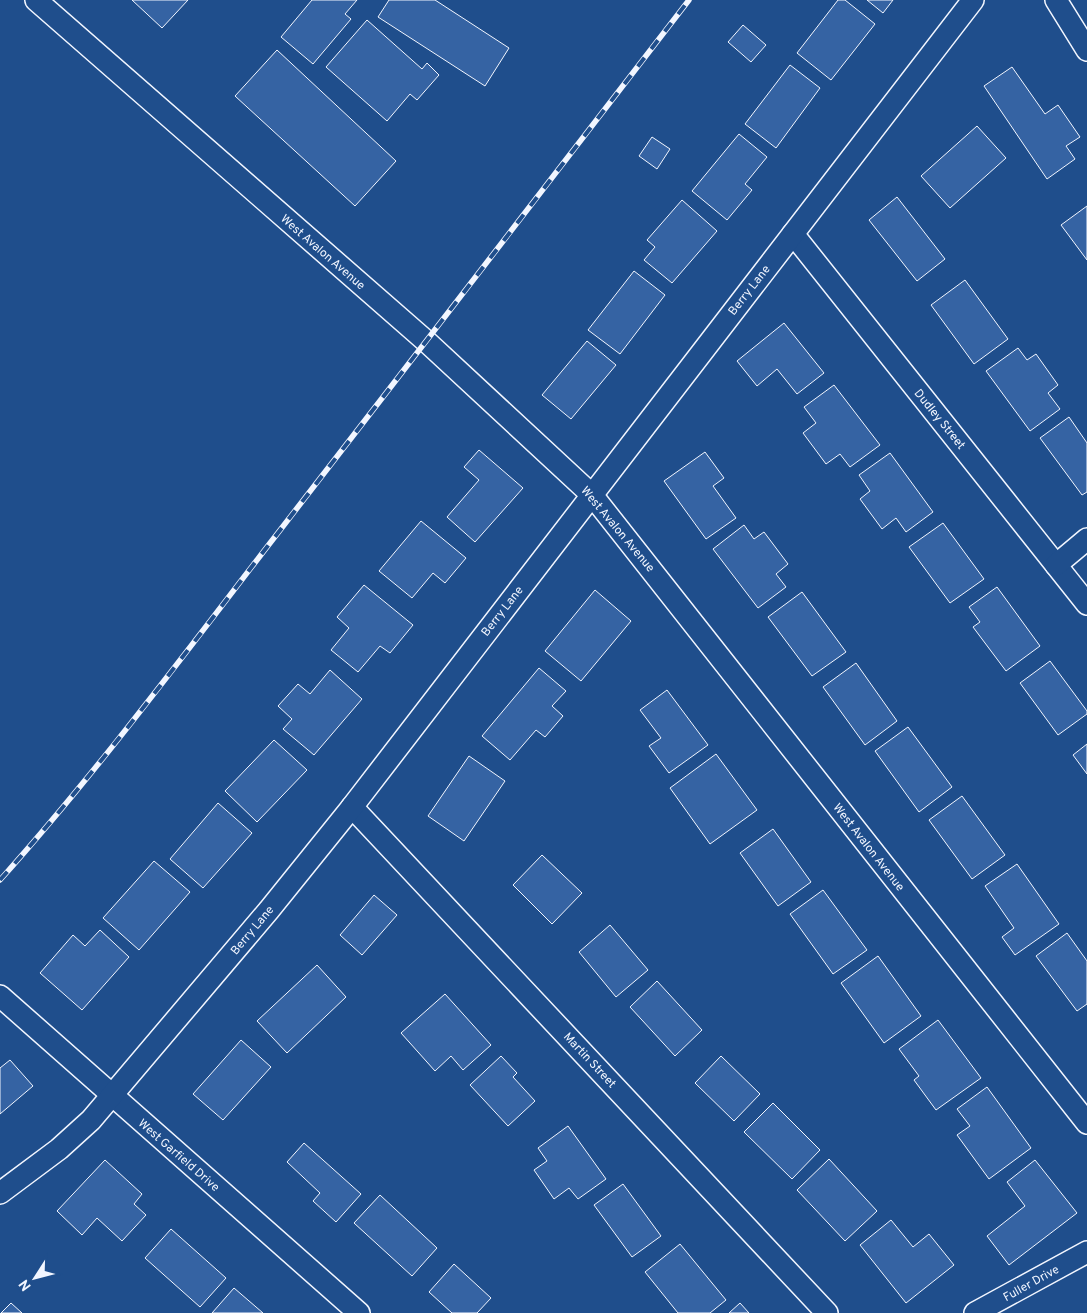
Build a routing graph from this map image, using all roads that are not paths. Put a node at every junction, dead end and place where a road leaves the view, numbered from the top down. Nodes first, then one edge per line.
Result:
1 (36, 0) edge
2 (973, 0) edge
3 (1056, 0) edge
4 (1087, 50) edge
5 (793, 234) junction
6 (592, 495) junction
7 (1087, 539) edge
8 (1056, 565) junction
9 (1087, 604) edge
10 (352, 806) junction
11 (0, 996) edge
12 (112, 1096) junction
13 (1087, 1123) edge
14 (0, 1193) edge
15 (1087, 1252) edge
16 (359, 1313) edge
17 (827, 1313) edge
18 (975, 1313) edge

1 - 6 street, West Avalon Avenue
2 - 5 street, Berry Lane
3 - 4 street
5 - 6 street, Berry Lane
5 - 8 street, Dudley Street
6 - 10 street, Berry Lane
6 - 13 street, West Avalon Avenue
7 - 8 street
8 - 9 street, Dudley Street
10 - 12 street, Berry Lane
10 - 17 street, Martin Street
11 - 12 street, West Garfield Drive
12 - 14 street, Berry Lane
12 - 16 street, West Garfield Drive
15 - 18 street, Fuller Drive

